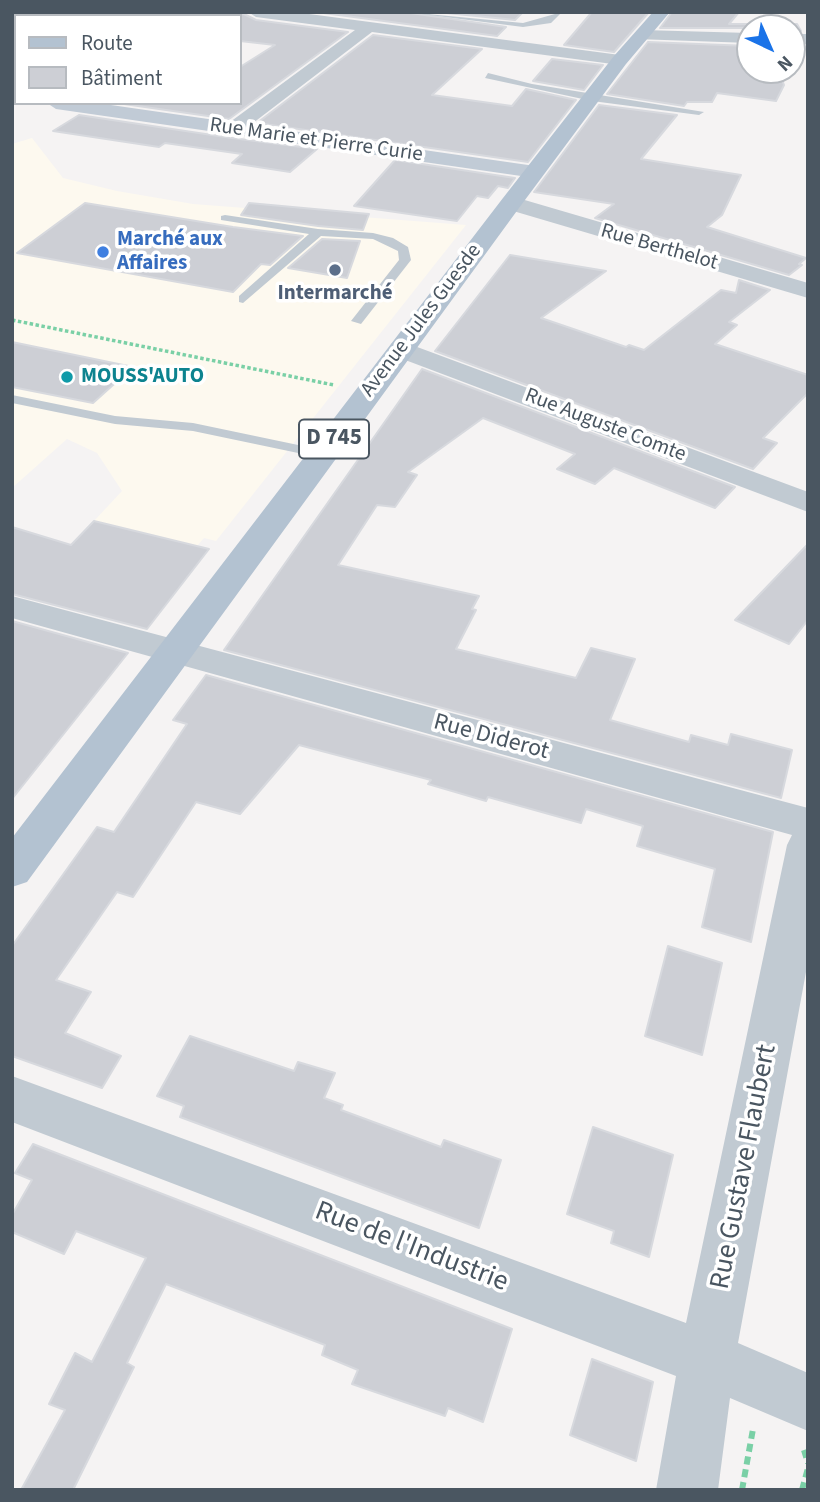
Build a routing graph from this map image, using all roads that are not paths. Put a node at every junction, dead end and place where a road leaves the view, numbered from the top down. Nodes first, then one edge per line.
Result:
1 (256, 12) edge
2 (410, 12) edge
3 (558, 12) edge
4 (662, 12) edge
5 (369, 27) junction
6 (642, 35) junction
7 (736, 38) edge
8 (620, 60) junction
9 (488, 76) dead end
10 (592, 97) junction
11 (69, 105) edge
12 (699, 112) dead end
13 (233, 129) junction
14 (535, 172) junction
15 (511, 203) junction
16 (225, 218) dead end
17 (318, 233) junction
18 (808, 291) edge
19 (243, 299) dead end
20 (357, 321) dead end
21 (401, 349) junction
22 (12, 399) edge
23 (323, 454) junction
24 (808, 503) edge
25 (12, 607) edge
26 (175, 651) junction
27 (808, 824) edge
28 (808, 845) edge
29 (12, 870) edge
30 (12, 1099) edge
31 (707, 1359) junction
32 (808, 1402) edge
33 (687, 1490) edge

1 - 5 street
2 - 3 lane
4 - 6 main road, Avenue Jules Guesde / D 745
5 - 8 street
5 - 13 street
6 - 7 street
6 - 8 main road, Avenue Jules Guesde / D 745
8 - 10 main road, Avenue Jules Guesde / D 745
9 - 10 lane
10 - 12 lane
10 - 14 main road, Avenue Jules Guesde / D 745
11 - 13 street, Rue Marie et Pierre Curie
13 - 14 street, Rue Marie et Pierre Curie
14 - 15 main road, Avenue Jules Guesde / D 745
15 - 18 street, Rue Berthelot
15 - 21 main road, Avenue Jules Guesde / D 745
16 - 17 lane
17 - 19 lane
17 - 20 lane
21 - 23 main road, Avenue Jules Guesde / D 745
21 - 24 street, Rue Auguste Comte
22 - 23 lane
23 - 26 main road, Avenue Jules Guesde / D 745
25 - 26 street, Rue Diderot
26 - 27 street, Rue Diderot
26 - 29 main road, Avenue Jules Guesde / D 745
28 - 31 street, Rue Gustave Flaubert
30 - 31 street, Rue de l'Industrie
31 - 32 street, Rue de l'Industrie
31 - 33 street, Rue Gustave Flaubert

